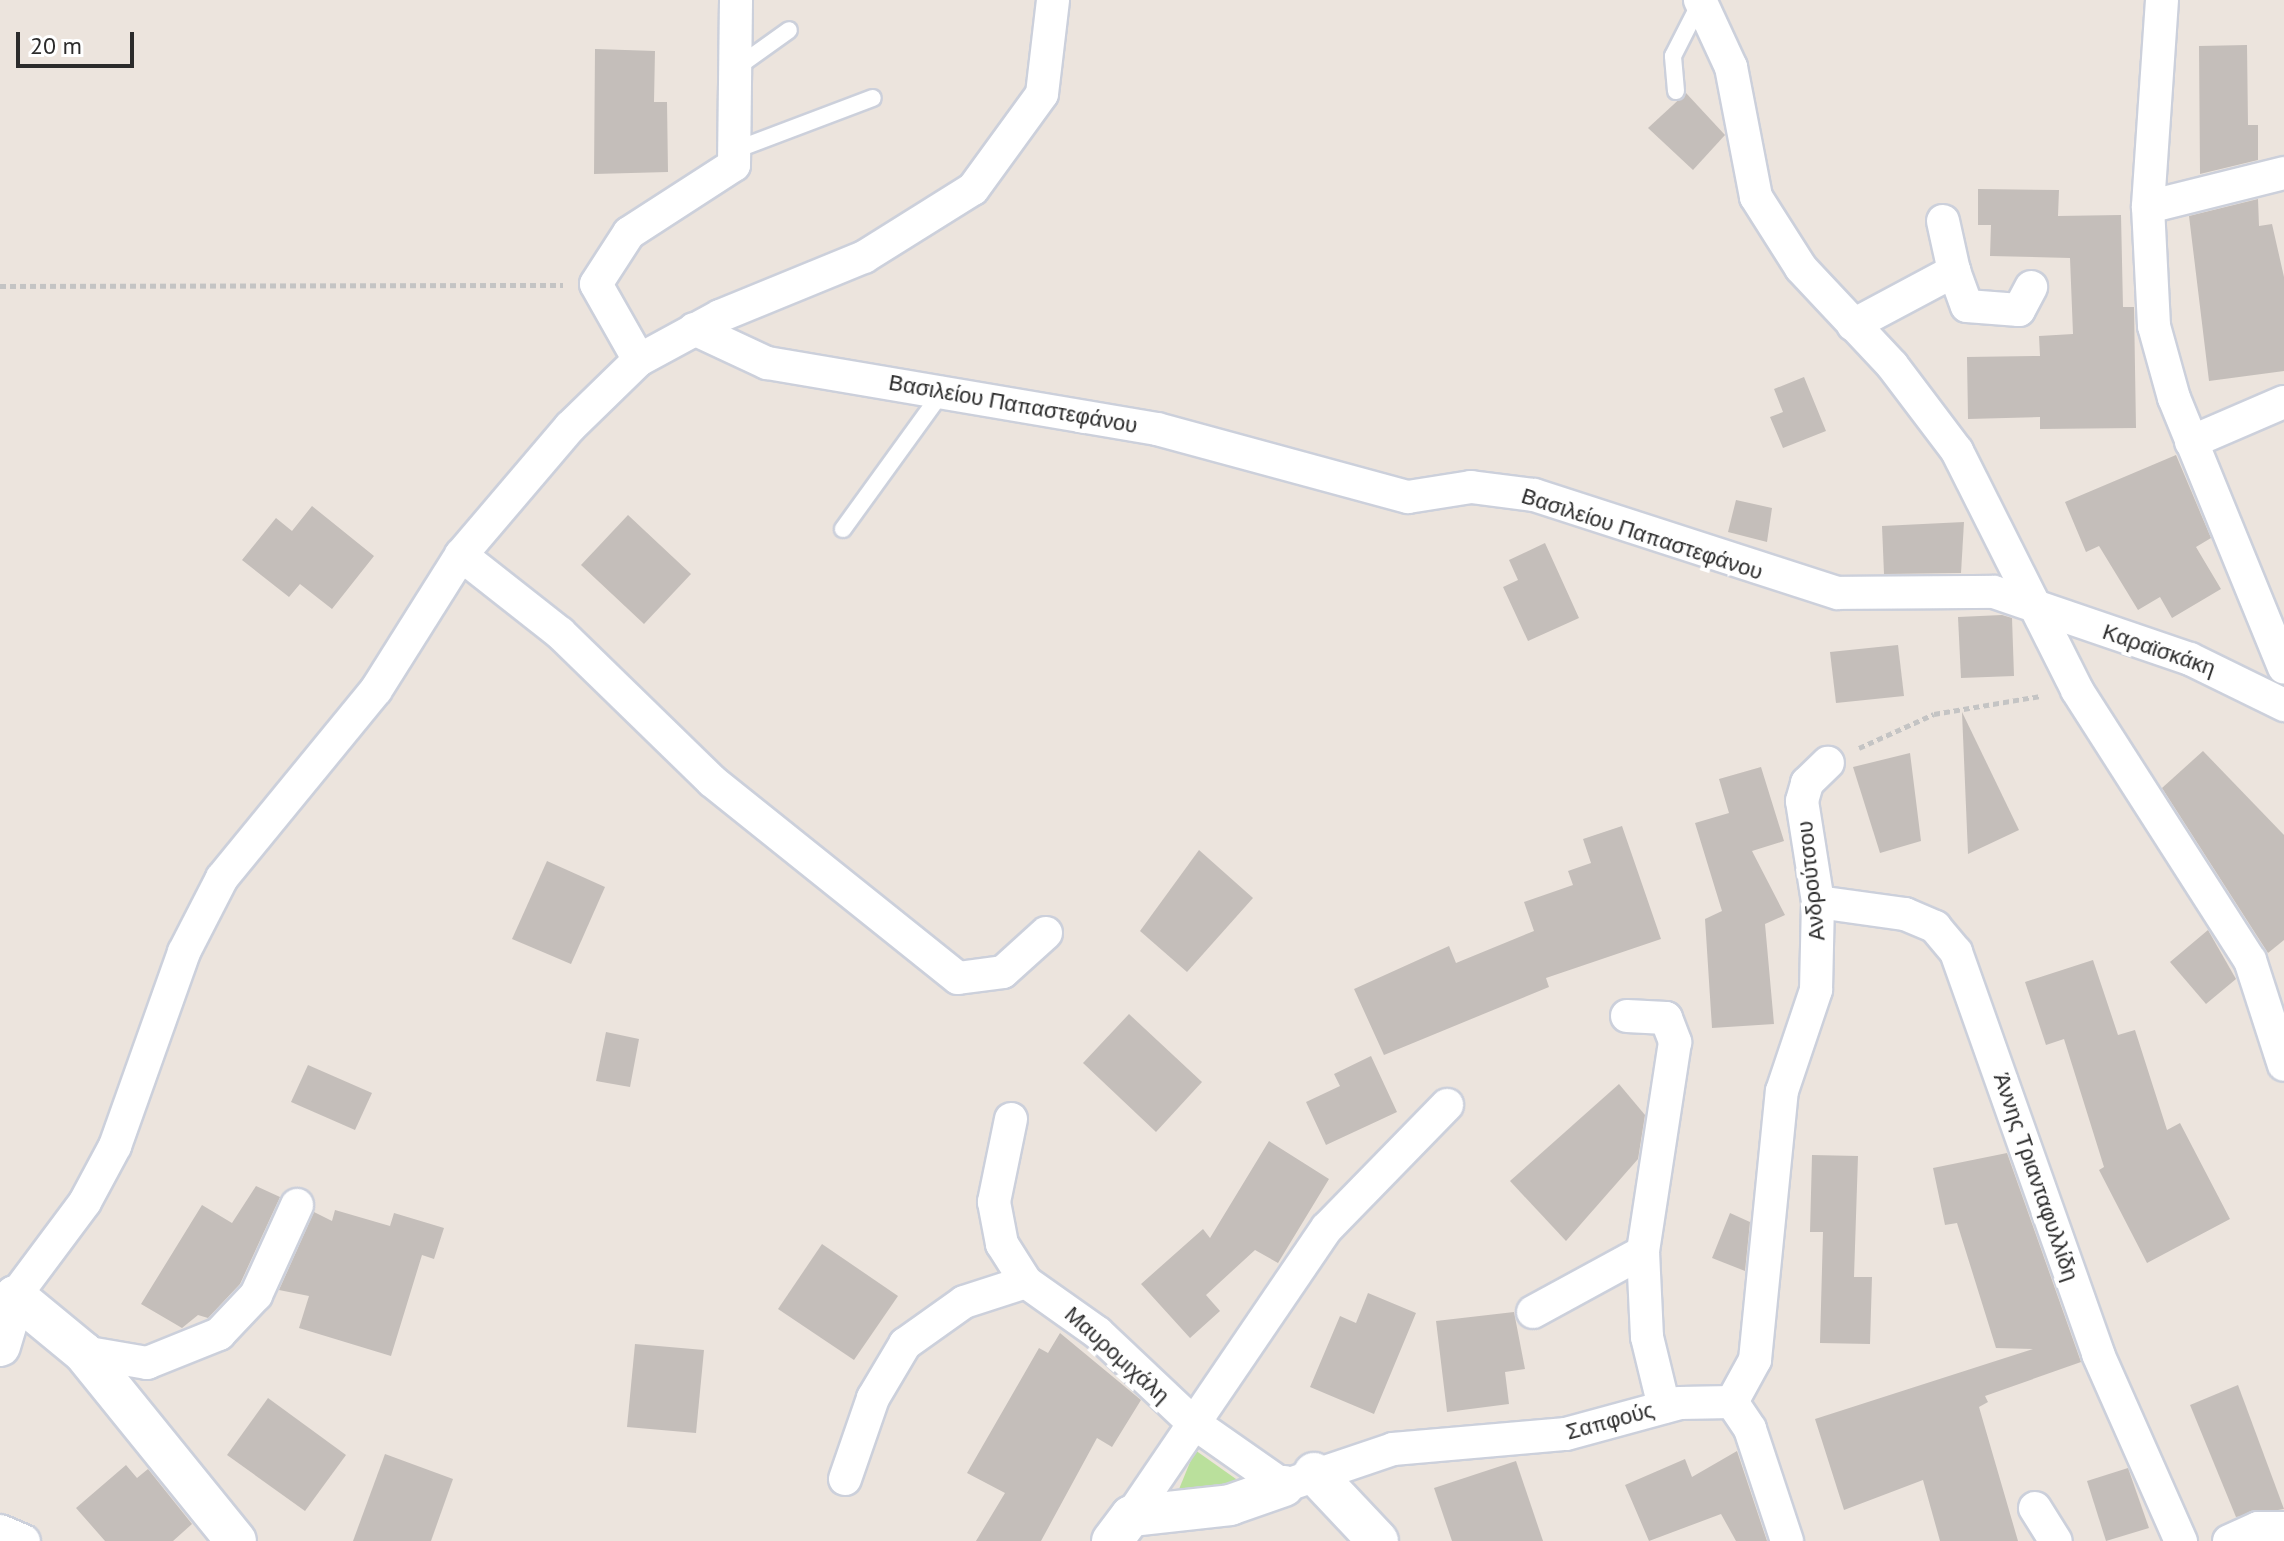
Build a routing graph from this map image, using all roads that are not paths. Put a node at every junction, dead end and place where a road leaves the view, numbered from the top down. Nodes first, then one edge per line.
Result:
1 (736, 0) edge
2 (1053, 0) edge
3 (2162, 0) edge
4 (1701, 1) edge
5 (789, 30) dead end
6 (736, 68) junction
7 (1676, 91) dead end
8 (873, 98) dead end
9 (738, 149) junction
10 (2284, 173) edge
11 (2148, 207) junction
12 (1943, 221) dead end
13 (1954, 271) junction
14 (2031, 287) dead end
15 (1853, 325) junction
16 (694, 329) junction
17 (639, 360) junction
18 (943, 391) junction
19 (2284, 402) edge
20 (2191, 442) junction
21 (843, 529) dead end
22 (461, 555) junction
23 (2031, 604) junction
24 (2284, 667) edge
25 (2284, 705) edge
26 (1828, 763) road end
27 (1818, 902) junction
28 (1046, 933) dead end
29 (1627, 1016) dead end
30 (2284, 1065) edge
31 (1447, 1105) dead end
32 (1011, 1119) dead end
33 (297, 1205) dead end
34 (1643, 1252) junction
35 (1026, 1282) junction
36 (15, 1296) junction
37 (1533, 1312) dead end
38 (0, 1346) edge
39 (83, 1352) junction
40 (1732, 1402) junction
41 (1664, 1407) junction
42 (1191, 1421) junction
43 (845, 1479) dead end
44 (1299, 1480) junction
45 (2035, 1508) dead end
46 (2284, 1528) edge
47 (1122, 1529) edge
48 (0, 1531) edge
49 (24, 1541) edge
50 (236, 1541) edge
51 (1378, 1541) edge
52 (1787, 1541) edge
53 (2056, 1541) edge
54 (2181, 1541) edge
55 (2229, 1541) edge

1 - 6 street
2 - 16 street
3 - 11 street
4 - 7 lane
4 - 15 street
5 - 6 lane
6 - 9 street
8 - 9 lane
9 - 17 street
10 - 11 street
11 - 20 street
12 - 13 street
13 - 14 street
13 - 15 street
15 - 23 street
16 - 17 street
16 - 18 street, Βασιλείου Παπαστεφάνου
17 - 22 street
18 - 21 lane
18 - 23 street, Βασιλείου Παπαστεφάνου
19 - 20 street
20 - 24 street
22 - 28 street
22 - 36 street
23 - 25 street, Καραϊσκάκη
23 - 30 street
26 - 27 street, Ανδρούτσου
27 - 40 street, Ανδρούτσου
27 - 54 street, Άννης Τριανταφυλλίδη
29 - 34 street, Σαπφούς
31 - 42 street, Σαπφούς
32 - 35 street
33 - 39 street
34 - 37 street
34 - 41 street, Σαπφούς
35 - 42 street, Μαυρομιχάλη
35 - 43 street
36 - 38 street
36 - 39 street
39 - 50 street
40 - 41 street
40 - 52 street
41 - 44 street, Σαπφούς
42 - 44 street, Μαυρομιχάλη
42 - 47 street, Σαπφούς
44 - 47 street, Σαπφούς
44 - 51 street, Μαυρομιχάλη
45 - 53 street
46 - 55 street
48 - 49 street

